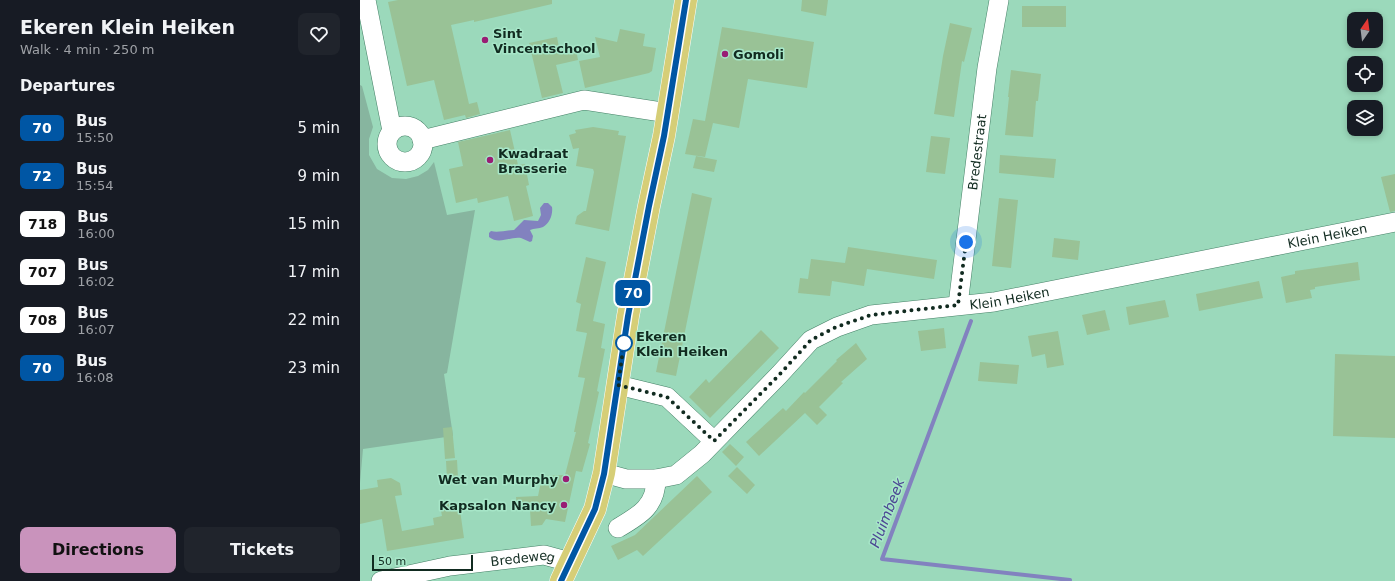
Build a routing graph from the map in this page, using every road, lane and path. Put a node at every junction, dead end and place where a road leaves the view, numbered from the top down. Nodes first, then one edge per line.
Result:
1 (366, 0) edge
2 (686, 0) edge
3 (999, 0) edge
4 (668, 113) junction
5 (392, 131) junction
6 (422, 140) junction
7 (1395, 222) edge
8 (958, 305) junction
9 (618, 385) junction
10 (714, 441) junction
11 (604, 474) junction
12 (656, 479) junction
13 (618, 528) dead end
14 (566, 572) edge
15 (381, 581) edge

1 - 5 street
2 - 4 main road
3 - 8 street, Bredestraat
4 - 6 street
4 - 9 main road
5 - 6 street
5 - 6 street
7 - 8 street, Klein Heiken
8 - 10 street, Klein Heiken
9 - 10 street
9 - 11 main road
10 - 12 street, Klein Heiken
11 - 12 street, Klein Heiken
11 - 14 main road
12 - 13 street
14 - 15 street, Bredeweg

